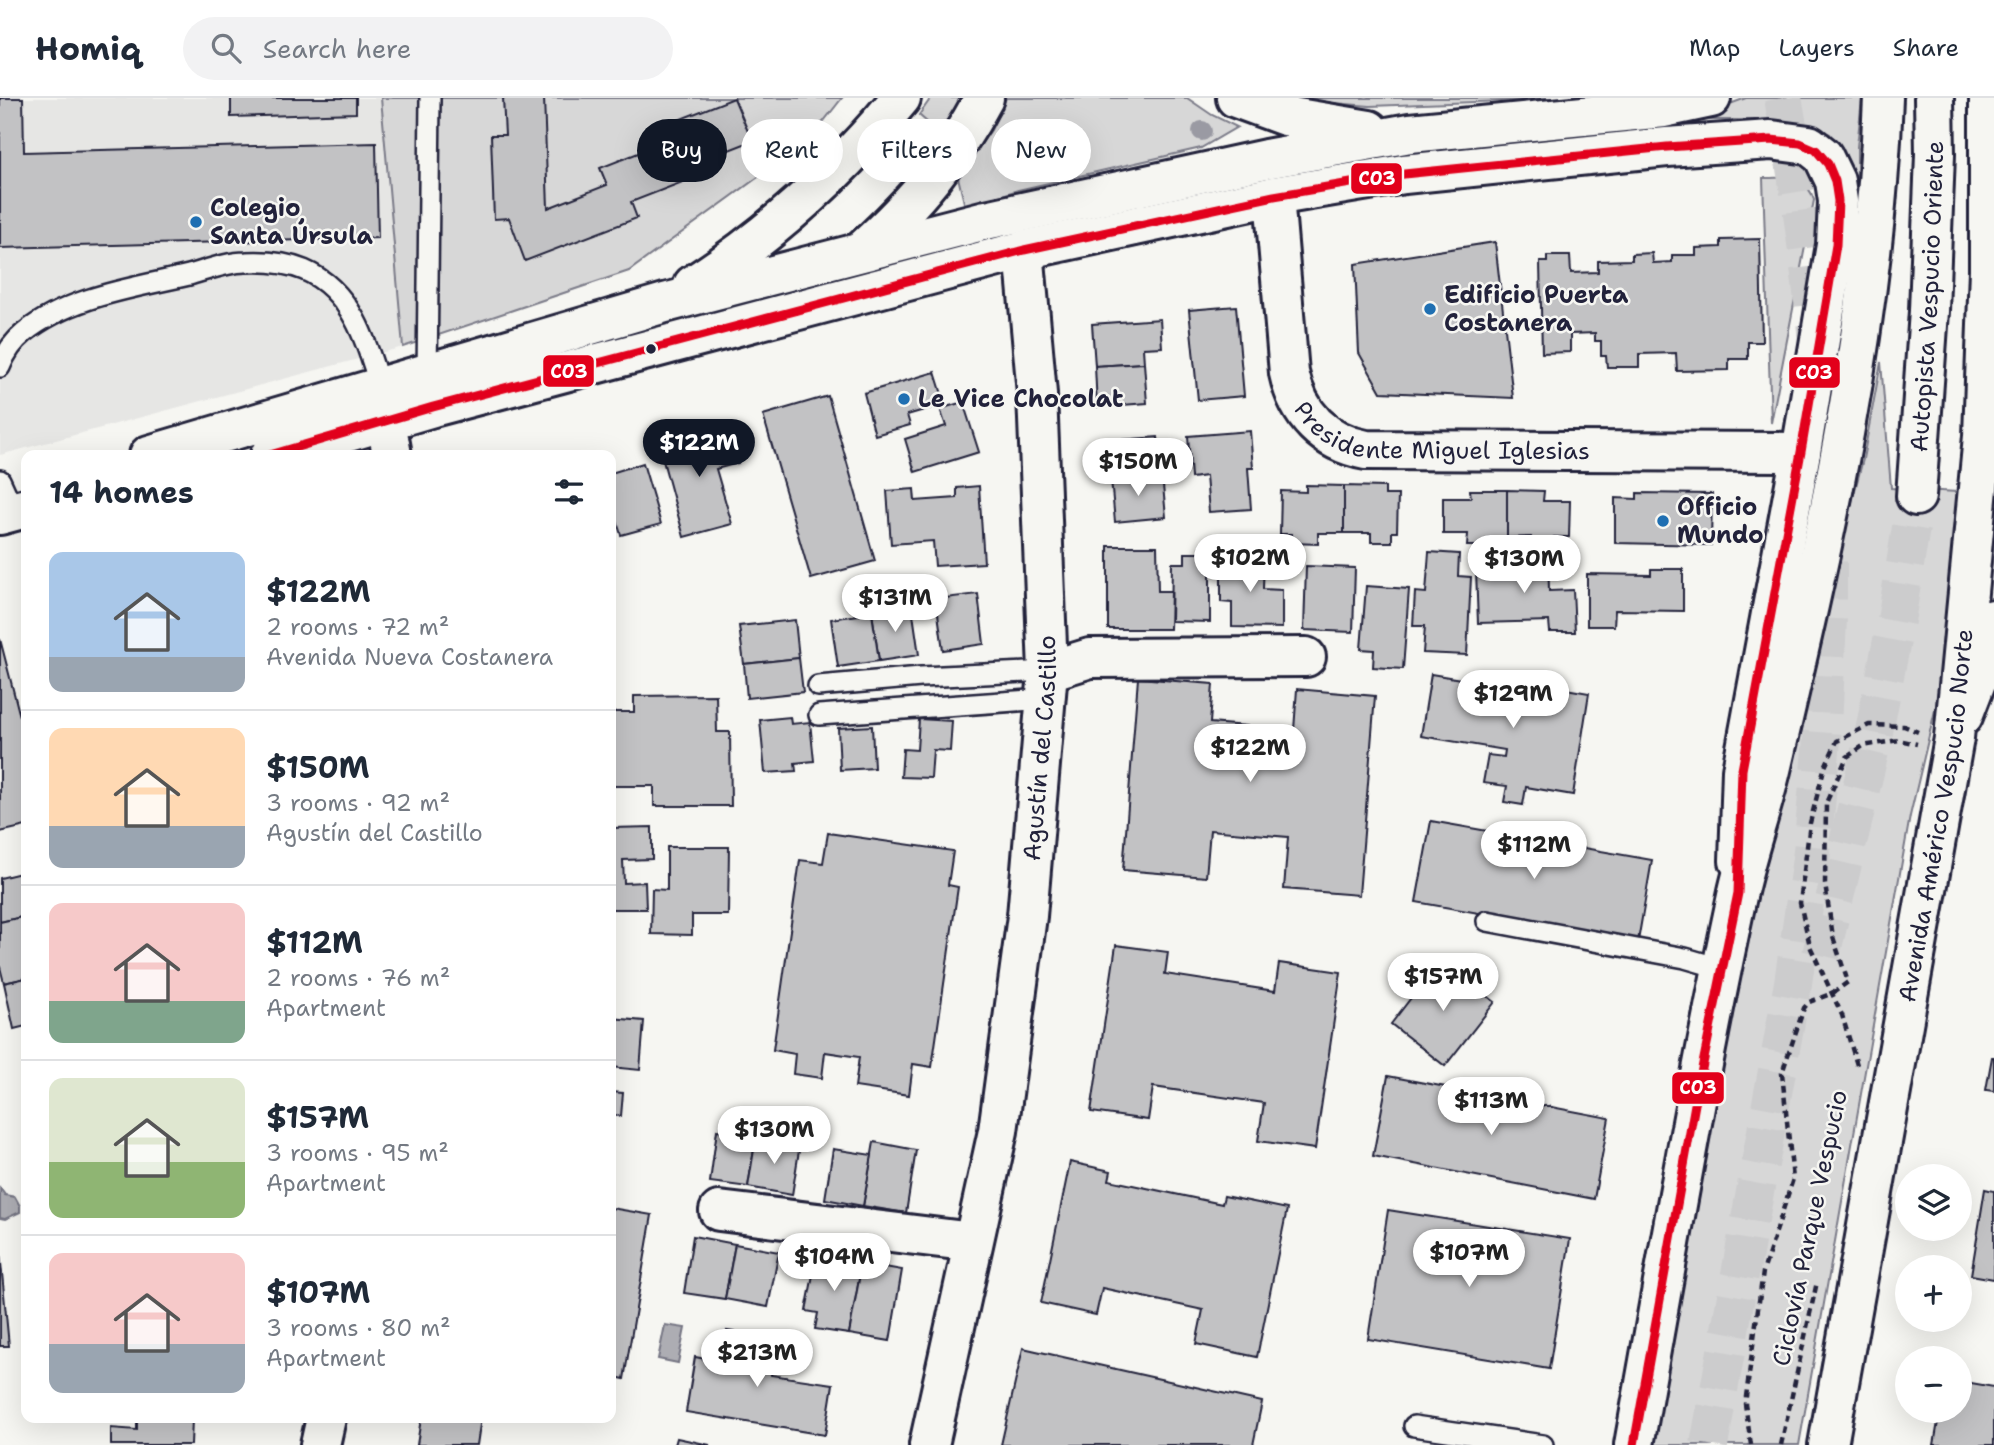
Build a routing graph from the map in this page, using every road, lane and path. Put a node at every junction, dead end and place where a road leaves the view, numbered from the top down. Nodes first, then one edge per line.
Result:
1 (430, 98) edge
2 (901, 98) edge
3 (984, 98) edge
4 (1236, 98) edge
5 (1712, 98) edge
6 (1884, 98) edge
7 (1934, 98) edge
8 (1989, 98) edge
9 (1410, 133) junction
10 (1274, 196) junction
11 (1024, 250) junction
12 (861, 251) junction
13 (665, 303) junction
14 (777, 314) junction
15 (0, 367) edge
16 (429, 390) junction
17 (386, 421) edge
18 (184, 450) edge
19 (287, 450) edge
20 (1801, 452) junction
21 (1916, 496) tunnel mouth
22 (1994, 619) edge
23 (1306, 657) dead end
24 (1046, 685) junction
25 (818, 686) dead end
26 (819, 715) dead end
27 (1953, 746) junction
28 (1738, 893) junction
29 (1488, 921) dead end
30 (1723, 969) junction
31 (1833, 993) junction
32 (1858, 1071) dead end
33 (719, 1211) dead end
34 (973, 1242) junction
35 (1819, 1270) dead end
36 (325, 1423) edge
37 (1414, 1426) dead end
38 (320, 1445) edge
39 (929, 1445) edge
40 (1543, 1445) edge
41 (1634, 1445) edge
42 (1751, 1445) edge
43 (1781, 1445) edge
44 (1828, 1445) edge

1 - 16 lane
2 - 13 main road
3 - 12 main road
4 - 9 main road
5 - 9 main road
6 - 28 main road
7 - 21 main road, Autopista Vespucio Oriente
8 - 27 main road, Avenida Américo Vespucio Norte
9 - 12 main road
10 - 11 main road
10 - 20 main road, Presidente Miguel Iglesias
10 - 20 main road
11 - 14 main road
11 - 24 main road, Agustín del Castillo
12 - 13 main road
12 - 14 main road
13 - 16 main road
14 - 16 main road
15 - 17 lane
16 - 17 main road
17 - 18 main road
17 - 19 main road
20 - 28 main road
22 - 27 main road
23 - 24 main road
24 - 25 lane
24 - 26 lane
24 - 34 main road, Agustín del Castillo
27 - 31 path
27 - 31 path, Ciclovía Parque Vespucio
27 - 44 main road, Avenida Américo Vespucio Norte
28 - 30 main road
29 - 30 lane
30 - 41 main road
31 - 32 path, Ciclovía Parque Vespucio
31 - 42 path
33 - 34 main road
34 - 39 main road, Agustín del Castillo
35 - 43 path, Ciclovía Parque Vespucio
36 - 38 main road
37 - 40 lane

